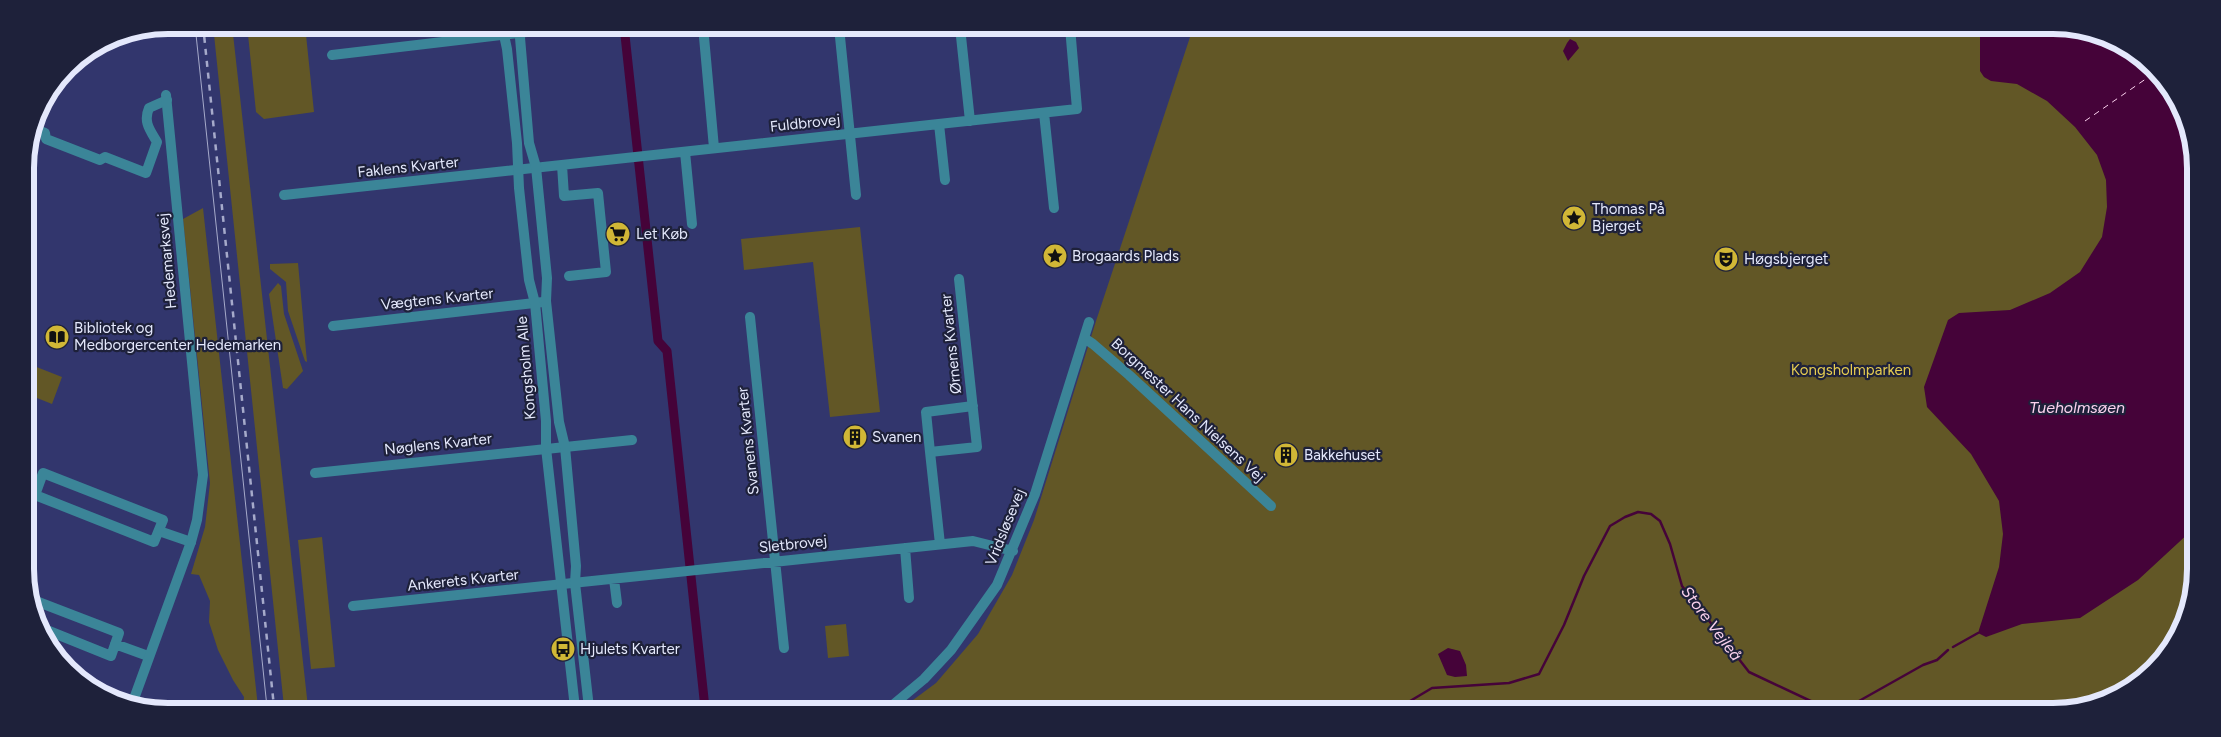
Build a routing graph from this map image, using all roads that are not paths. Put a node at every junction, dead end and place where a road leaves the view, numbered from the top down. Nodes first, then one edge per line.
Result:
1 (476, 34) edge
2 (504, 34) edge
3 (519, 34) edge
4 (704, 34) edge
5 (840, 34) edge
6 (961, 34) edge
7 (1071, 34) edge
8 (332, 55) dead end
9 (1044, 113) junction
10 (970, 121) junction
11 (939, 124) junction
12 (39, 131) edge
13 (851, 134) junction
14 (714, 148) junction
15 (685, 152) junction
16 (562, 165) junction
17 (536, 167) junction
18 (518, 170) junction
19 (945, 180) dead end
20 (284, 195) dead end
21 (856, 195) dead end
22 (1054, 208) dead end
23 (692, 224) dead end
24 (569, 276) dead end
25 (959, 279) dead end
26 (546, 301) junction
27 (535, 303) junction
28 (750, 317) dead end
29 (1089, 322) dead end
30 (333, 326) dead end
31 (1084, 338) junction
32 (973, 406) junction
33 (632, 440) dead end
34 (565, 447) junction
35 (546, 448) junction
36 (930, 452) junction
37 (315, 473) dead end
38 (1271, 506) dead end
39 (159, 531) junction
40 (191, 542) junction
41 (940, 544) junction
42 (905, 548) junction
43 (1013, 551) junction
44 (776, 560) junction
45 (614, 579) junction
46 (575, 583) junction
47 (563, 584) junction
48 (909, 598) dead end
49 (38, 602) edge
50 (617, 603) dead end
51 (353, 606) dead end
52 (49, 631) edge
53 (115, 644) junction
54 (784, 648) dead end
55 (148, 656) junction
56 (134, 699) edge
57 (575, 703) edge
58 (588, 703) edge
59 (895, 703) edge

1 - 8 street
2 - 18 street, Kongsholm Alle
3 - 17 street, Kongsholm Alle
4 - 14 street
5 - 13 street
6 - 10 street
7 - 9 street, Fuldbrovej
9 - 10 street, Fuldbrovej
9 - 22 street
10 - 11 street, Fuldbrovej
11 - 13 street, Fuldbrovej
11 - 19 street
12 - 40 street, Hedemarksvej
13 - 14 street, Fuldbrovej
13 - 21 street
14 - 15 street, Fuldbrovej
15 - 16 street, Fuldbrovej
15 - 23 street
16 - 17 street, Fuldbrovej
16 - 24 street
17 - 18 street, Faklens Kvarter
17 - 26 street, Kongsholm Alle
18 - 20 street, Faklens Kvarter
18 - 27 street, Kongsholm Alle
25 - 32 street, Ørnens Kvarter
26 - 27 street, Vægtens Kvarter
26 - 34 street, Kongsholm Alle
27 - 30 street, Vægtens Kvarter
27 - 35 street, Kongsholm Alle
28 - 44 street, Svanens Kvarter
29 - 31 street, Vridsløsevej
31 - 38 street, Borgmester Hans Nielsens Vej
31 - 43 street, Vridsløsevej
32 - 36 street, Ørnens Kvarter
32 - 36 street, Ørnens Kvarter
33 - 34 street, Nøglens Kvarter
34 - 35 street, Nøglens Kvarter
34 - 46 street, Kongsholm Alle
35 - 37 street, Nøglens Kvarter
35 - 47 street, Kongsholm Alle
36 - 41 street, Ørnens Kvarter
39 - 39 street
39 - 40 street
40 - 55 street, Hedemarksvej
41 - 42 street, Sletbrovej
41 - 43 street, Sletbrovej
42 - 44 street, Sletbrovej
42 - 48 street
43 - 59 street, Vridsløsevej
44 - 45 street, Sletbrovej
44 - 54 street, Svanens Kvarter
45 - 46 street, Sletbrovej
45 - 50 street
46 - 47 street, Ankerets Kvarter
46 - 58 street, Kongsholm Alle
47 - 51 street, Ankerets Kvarter
47 - 57 street, Kongsholm Alle
49 - 53 street
52 - 53 street
53 - 55 street
55 - 56 street, Hedemarksvej

